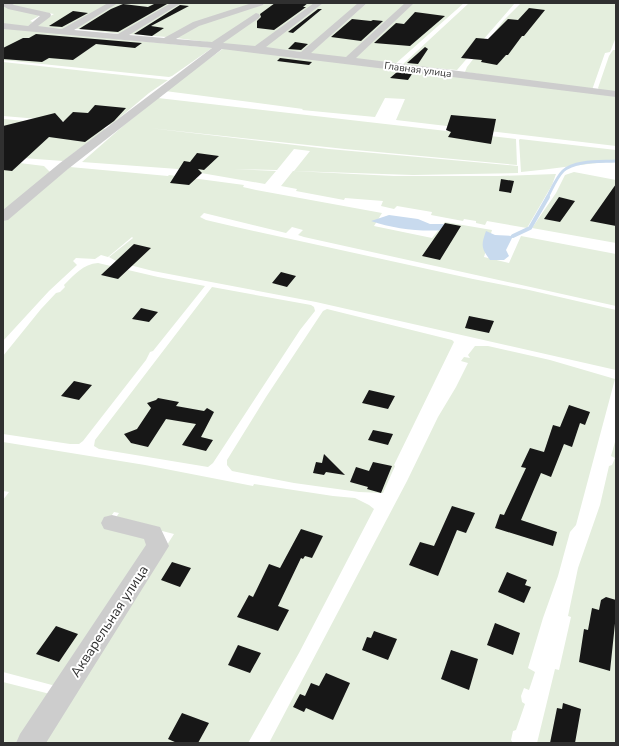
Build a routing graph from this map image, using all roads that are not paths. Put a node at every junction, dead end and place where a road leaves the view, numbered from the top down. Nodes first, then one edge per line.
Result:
1 (7, 3) edge
2 (114, 3) edge
3 (177, 3) edge
4 (260, 3) edge
5 (319, 3) edge
6 (363, 3) edge
7 (410, 3) edge
8 (256, 16) dead end
9 (3, 26) edge
10 (30, 28) junction
11 (63, 32) junction
12 (120, 36) junction
13 (167, 40) junction
14 (217, 46) junction
15 (257, 49) junction
16 (303, 55) junction
17 (350, 60) junction
18 (616, 94) edge
19 (3, 217) edge
20 (112, 523) dead end
21 (30, 743) edge

1 - 10 street
2 - 11 street
3 - 12 street
4 - 13 street
5 - 15 street
6 - 16 street
7 - 17 street
8 - 14 street
9 - 10 street, Главная улица
10 - 11 street, Главная улица
11 - 12 street, Главная улица
12 - 13 street, Главная улица
13 - 14 street, Главная улица
14 - 15 street, Главная улица
14 - 19 street
15 - 16 street, Главная улица
16 - 17 street, Главная улица
17 - 18 street, Главная улица
20 - 21 street, Акварельная улица

